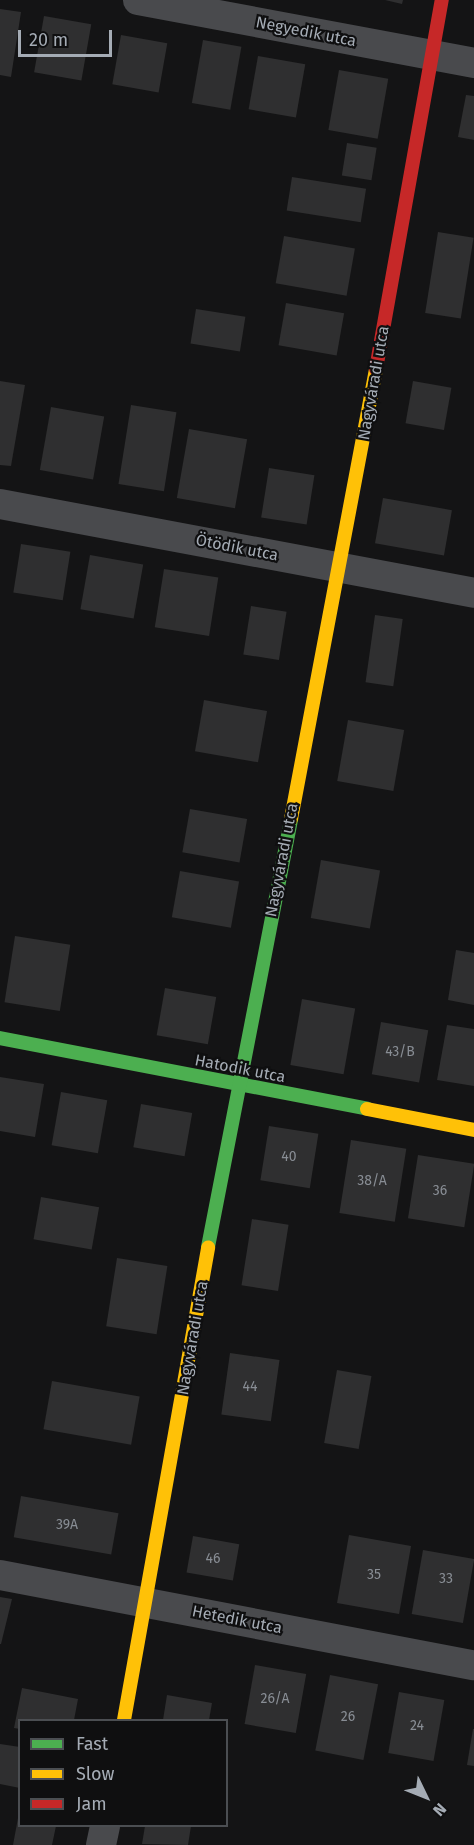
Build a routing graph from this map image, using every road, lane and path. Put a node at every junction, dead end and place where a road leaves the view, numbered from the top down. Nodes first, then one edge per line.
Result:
1 (138, 0) edge
2 (442, 0) edge
3 (432, 56) junction
4 (474, 63) edge
5 (0, 504) edge
6 (341, 568) junction
7 (474, 593) edge
8 (0, 1038) edge
9 (237, 1086) junction
10 (474, 1130) edge
11 (0, 1575) edge
12 (146, 1603) junction
13 (474, 1665) edge
14 (124, 1719) edge
15 (105, 1827) edge
16 (101, 1845) edge

1 - 3 street, Negyedik utca
2 - 3 street, Nagyváradi utca
3 - 4 street, Negyedik utca
3 - 6 street, Nagyváradi utca
5 - 6 street, Ötödik utca
6 - 7 street, Ötödik utca
6 - 9 street, Nagyváradi utca
8 - 9 street, Hatodik utca
9 - 10 street, Hatodik utca
9 - 12 street, Nagyváradi utca
11 - 12 street, Hetedik utca
12 - 13 street, Hetedik utca
12 - 14 street, Nagyváradi utca
15 - 16 street

